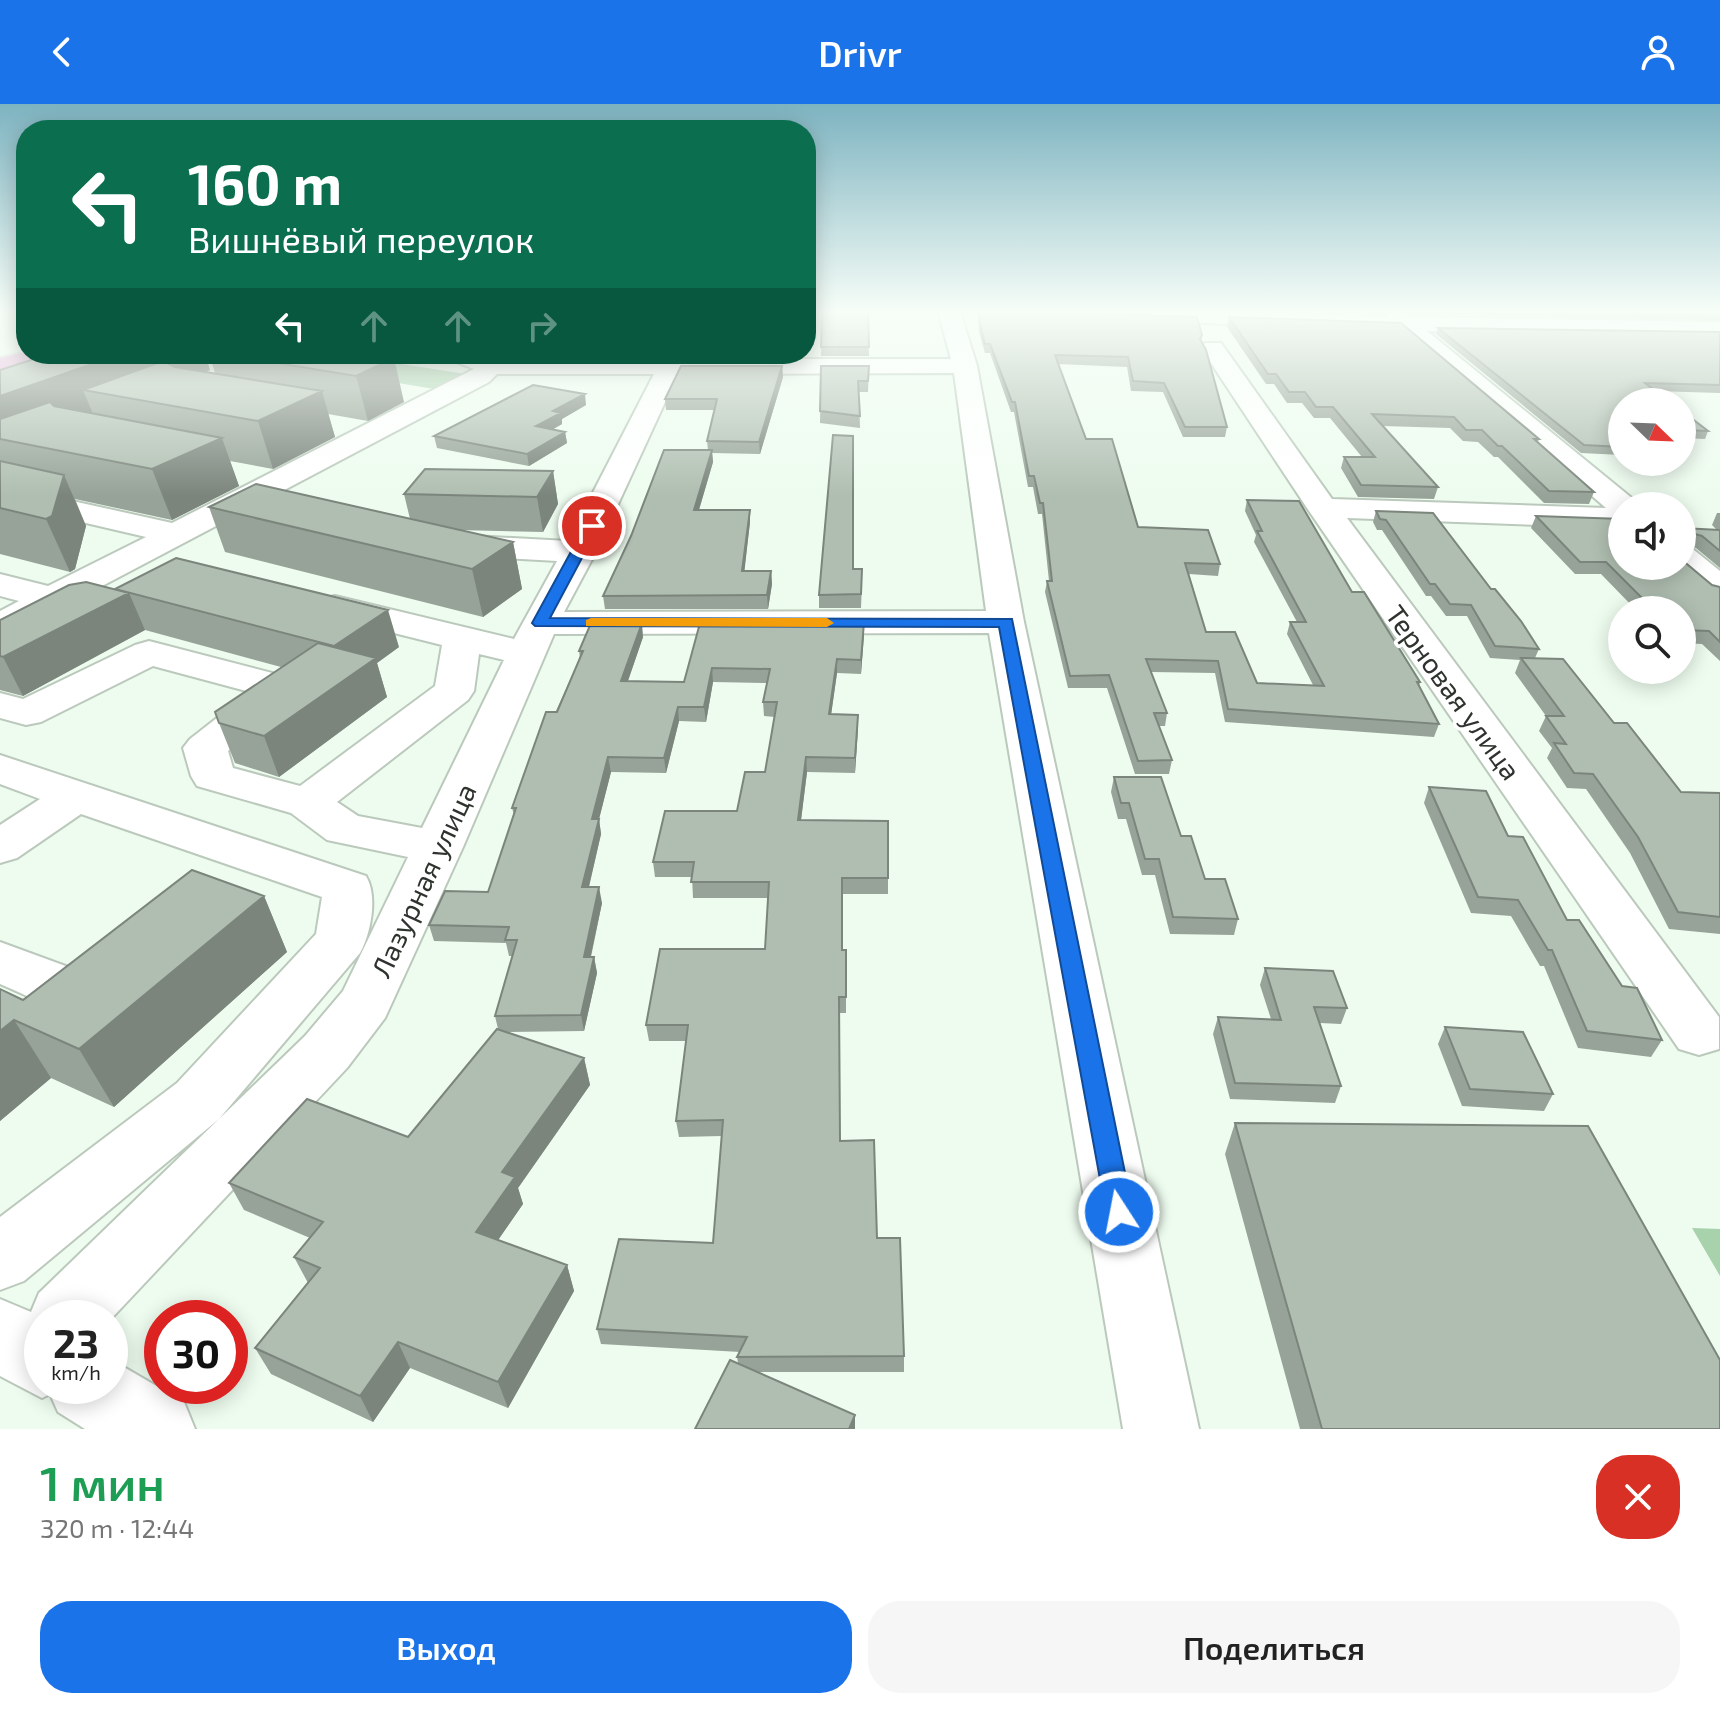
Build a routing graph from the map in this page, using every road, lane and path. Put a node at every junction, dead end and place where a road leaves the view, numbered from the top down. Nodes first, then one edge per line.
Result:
1 (487, 373) edge
2 (667, 373) edge
3 (966, 373) edge
4 (1230, 373) edge
5 (1463, 373) edge
6 (326, 425) edge
7 (372, 433) junction
8 (232, 473) edge
9 (5, 482) edge
10 (277, 482) junction
11 (1608, 494) edge
12 (1323, 508) junction
13 (272, 516) edge
14 (1608, 518) edge
15 (182, 542) junction
16 (430, 543) edge
17 (579, 552) junction
18 (1696, 568) edge
19 (0, 585) edge
20 (1720, 588) edge
21 (51, 598) junction
22 (300, 598) edge
23 (118, 602) edge
24 (1006, 622) junction
25 (0, 625) edge
26 (462, 638) junction
27 (533, 638) junction
28 (0, 649) edge
29 (0, 705) edge
30 (0, 768) edge
31 (76, 797) junction
32 (307, 803) junction
33 (0, 847) edge
34 (439, 847) junction
35 (139, 944) edge
36 (0, 962) edge
37 (1699, 1033) dead end
38 (0, 1258) edge
39 (90, 1300) edge
40 (121, 1404) edge
41 (157, 1429) edge
42 (1161, 1429) edge

1 - 7 street
2 - 17 street, Лазурная улица
3 - 24 street
4 - 12 street, Терновая улица
5 - 11 street
6 - 7 street
7 - 10 street
8 - 10 street
9 - 15 street
10 - 15 street
12 - 14 street
12 - 37 street, Терновая улица
13 - 15 street
15 - 21 street
16 - 17 street
17 - 27 street, Лазурная улица
18 - 20 street
19 - 21 street
21 - 25 street
22 - 26 street
23 - 28 street
24 - 27 street
24 - 42 street
26 - 27 street
26 - 32 street
27 - 34 street, Лазурная улица
29 - 32 street
30 - 31 street
31 - 33 street
31 - 38 street
32 - 34 street
34 - 39 street, Лазурная улица
35 - 36 street
40 - 41 street

